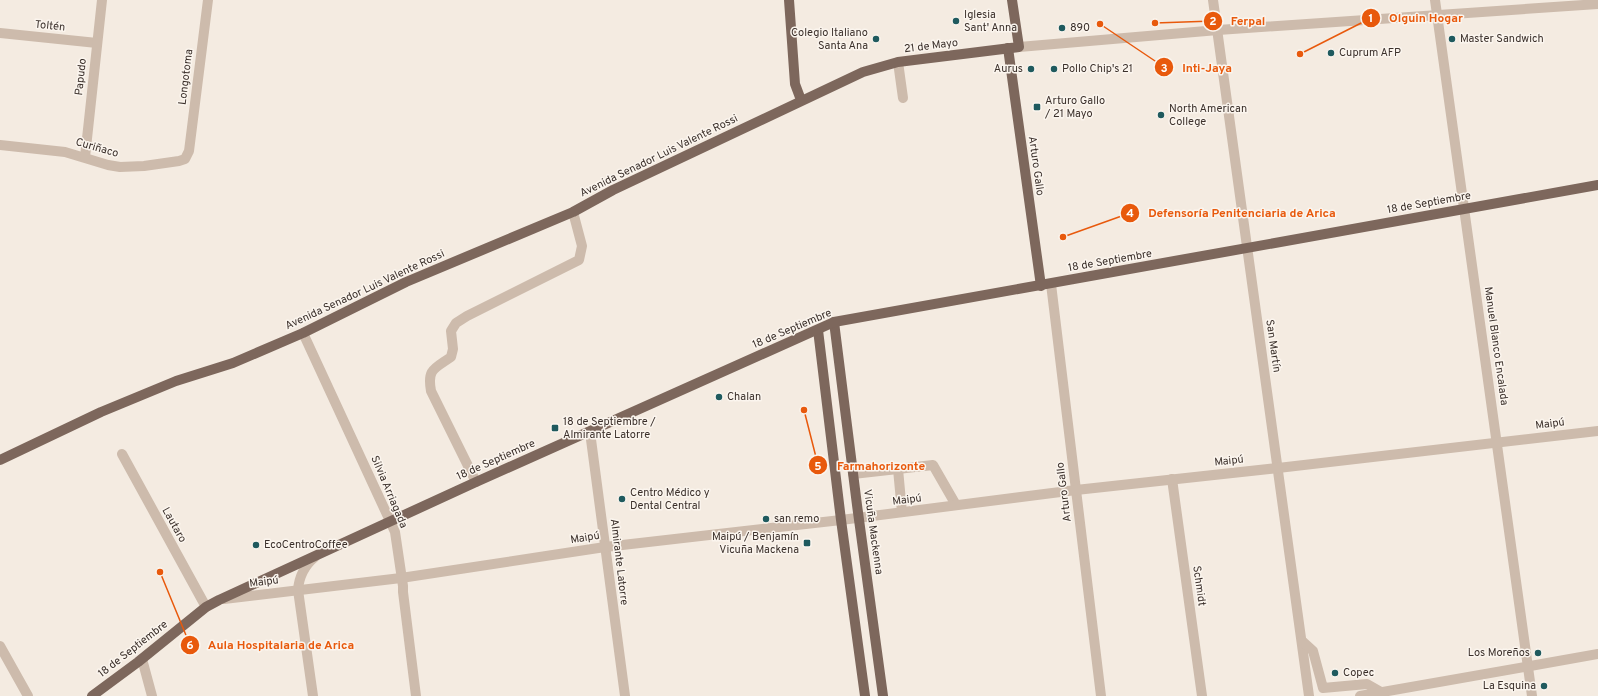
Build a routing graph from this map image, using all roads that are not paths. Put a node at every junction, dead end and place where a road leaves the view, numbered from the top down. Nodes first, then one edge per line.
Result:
1 (102, 0) edge
2 (208, 0) edge
3 (788, 0) edge
4 (1012, 0) edge
5 (1213, 0) edge
6 (1435, 0) edge
7 (1598, 4) edge
8 (1437, 14) junction
9 (1218, 30) junction
10 (0, 33) edge
11 (97, 43) junction
12 (1019, 47) junction
13 (1008, 48) junction
14 (898, 62) junction
15 (903, 98) dead end
16 (801, 100) junction
17 (0, 145) edge
18 (85, 157) junction
19 (186, 157) joint
20 (1598, 185) edge
21 (1464, 209) junction
22 (573, 212) junction
23 (1248, 248) junction
24 (1046, 285) junction
25 (834, 322) junction
26 (818, 330) junction
27 (303, 333) junction
28 (1598, 431) edge
29 (590, 432) junction
30 (1497, 443) junction
31 (122, 454) dead end
32 (0, 460) edge
33 (1278, 468) junction
34 (898, 469) junction
35 (853, 474) junction
36 (1172, 480) junction
37 (476, 482) junction
38 (1076, 490) junction
39 (956, 505) junction
40 (902, 512) junction
41 (858, 518) junction
42 (840, 520) junction
43 (390, 521) junction
44 (605, 547) junction
45 (318, 554) junction
46 (401, 578) junction
47 (298, 590) junction
48 (219, 600) junction
49 (206, 607) junction
50 (1302, 641) junction
51 (0, 646) edge
52 (1598, 654) edge
53 (142, 659) junction
54 (1528, 666) junction
55 (1381, 692) junction
56 (28, 696) edge
57 (92, 696) edge
58 (152, 696) edge
59 (313, 696) edge
60 (416, 696) edge
61 (625, 696) edge
62 (865, 696) edge
63 (883, 696) edge
64 (1100, 696) edge
65 (1202, 696) edge
66 (1309, 696) edge
67 (1360, 696) edge
68 (1532, 696) edge

1 - 11 street, Papudo
2 - 19 street, Longotoma
3 - 16 main road
4 - 12 main road
5 - 9 street, San Martín
6 - 8 street, Manuel Blanco Encalada
7 - 8 street, 21 de Mayo
8 - 9 street, 21 de Mayo
8 - 21 street, Manuel Blanco Encalada
9 - 12 street, 21 de Mayo
9 - 23 street, San Martín
10 - 11 street, Toltén
11 - 18 street, Papudo
12 - 13 main road, 21 de Mayo
13 - 14 main road, 21 de Mayo
13 - 24 main road, Arturo Gallo
14 - 15 street
14 - 16 main road, 21 de Mayo
16 - 22 main road, Avenida Senador Luis Valente Rossi
17 - 18 street, Curiñaco
18 - 19 street, Curiñaco
20 - 21 main road, 18 de Septiembre
21 - 23 main road, 18 de Septiembre
21 - 30 street, Manuel Blanco Encalada
22 - 27 main road, Avenida Senador Luis Valente Rossi
22 - 37 street
23 - 24 main road, 18 de Septiembre
23 - 33 street, San Martín
24 - 25 main road, 18 de Septiembre
24 - 38 street, Arturo Gallo
25 - 26 main road, 18 de Septiembre
25 - 35 main road, Vicuña Mackenna
26 - 29 main road, 18 de Septiembre
26 - 42 main road
27 - 32 main road, Avenida Senador Luis Valente Rossi
27 - 43 street, Silvia Arriagada
28 - 30 street, Maipú
29 - 37 main road, 18 de Septiembre
29 - 44 street, Almirante Latorre
30 - 33 street, Maipú
30 - 54 street, Manuel Blanco Encalada
31 - 49 street, Lautaro
33 - 36 street, Maipú
33 - 50 street, San Martín
34 - 35 street
34 - 39 street
34 - 40 street
35 - 41 main road, Vicuña Mackenna
36 - 38 street, Maipú
36 - 65 street, Schmidt
37 - 43 main road, 18 de Septiembre
38 - 39 street, Maipú
38 - 64 street, Arturo Gallo
39 - 40 street, Maipú
40 - 41 street, Maipú
41 - 42 street, Maipú
41 - 63 main road, Vicuña Mackenna
42 - 44 street, Maipú
42 - 62 main road
43 - 45 main road, 18 de Septiembre
43 - 46 street, Silvia Arriagada
44 - 46 street, Maipú
44 - 61 street, Almirante Latorre
45 - 47 street
45 - 48 main road, 18 de Septiembre
46 - 47 street, Maipú
46 - 60 street, Silvia Arriagada
47 - 48 street, Maipú
47 - 59 street
48 - 49 main road, 18 de Septiembre
49 - 53 main road, 18 de Septiembre
50 - 55 street
50 - 66 street, San Martín
51 - 56 street
52 - 54 street
53 - 57 main road, 18 de Septiembre
53 - 58 street
54 - 55 street
54 - 68 street, Manuel Blanco Encalada
55 - 67 street

